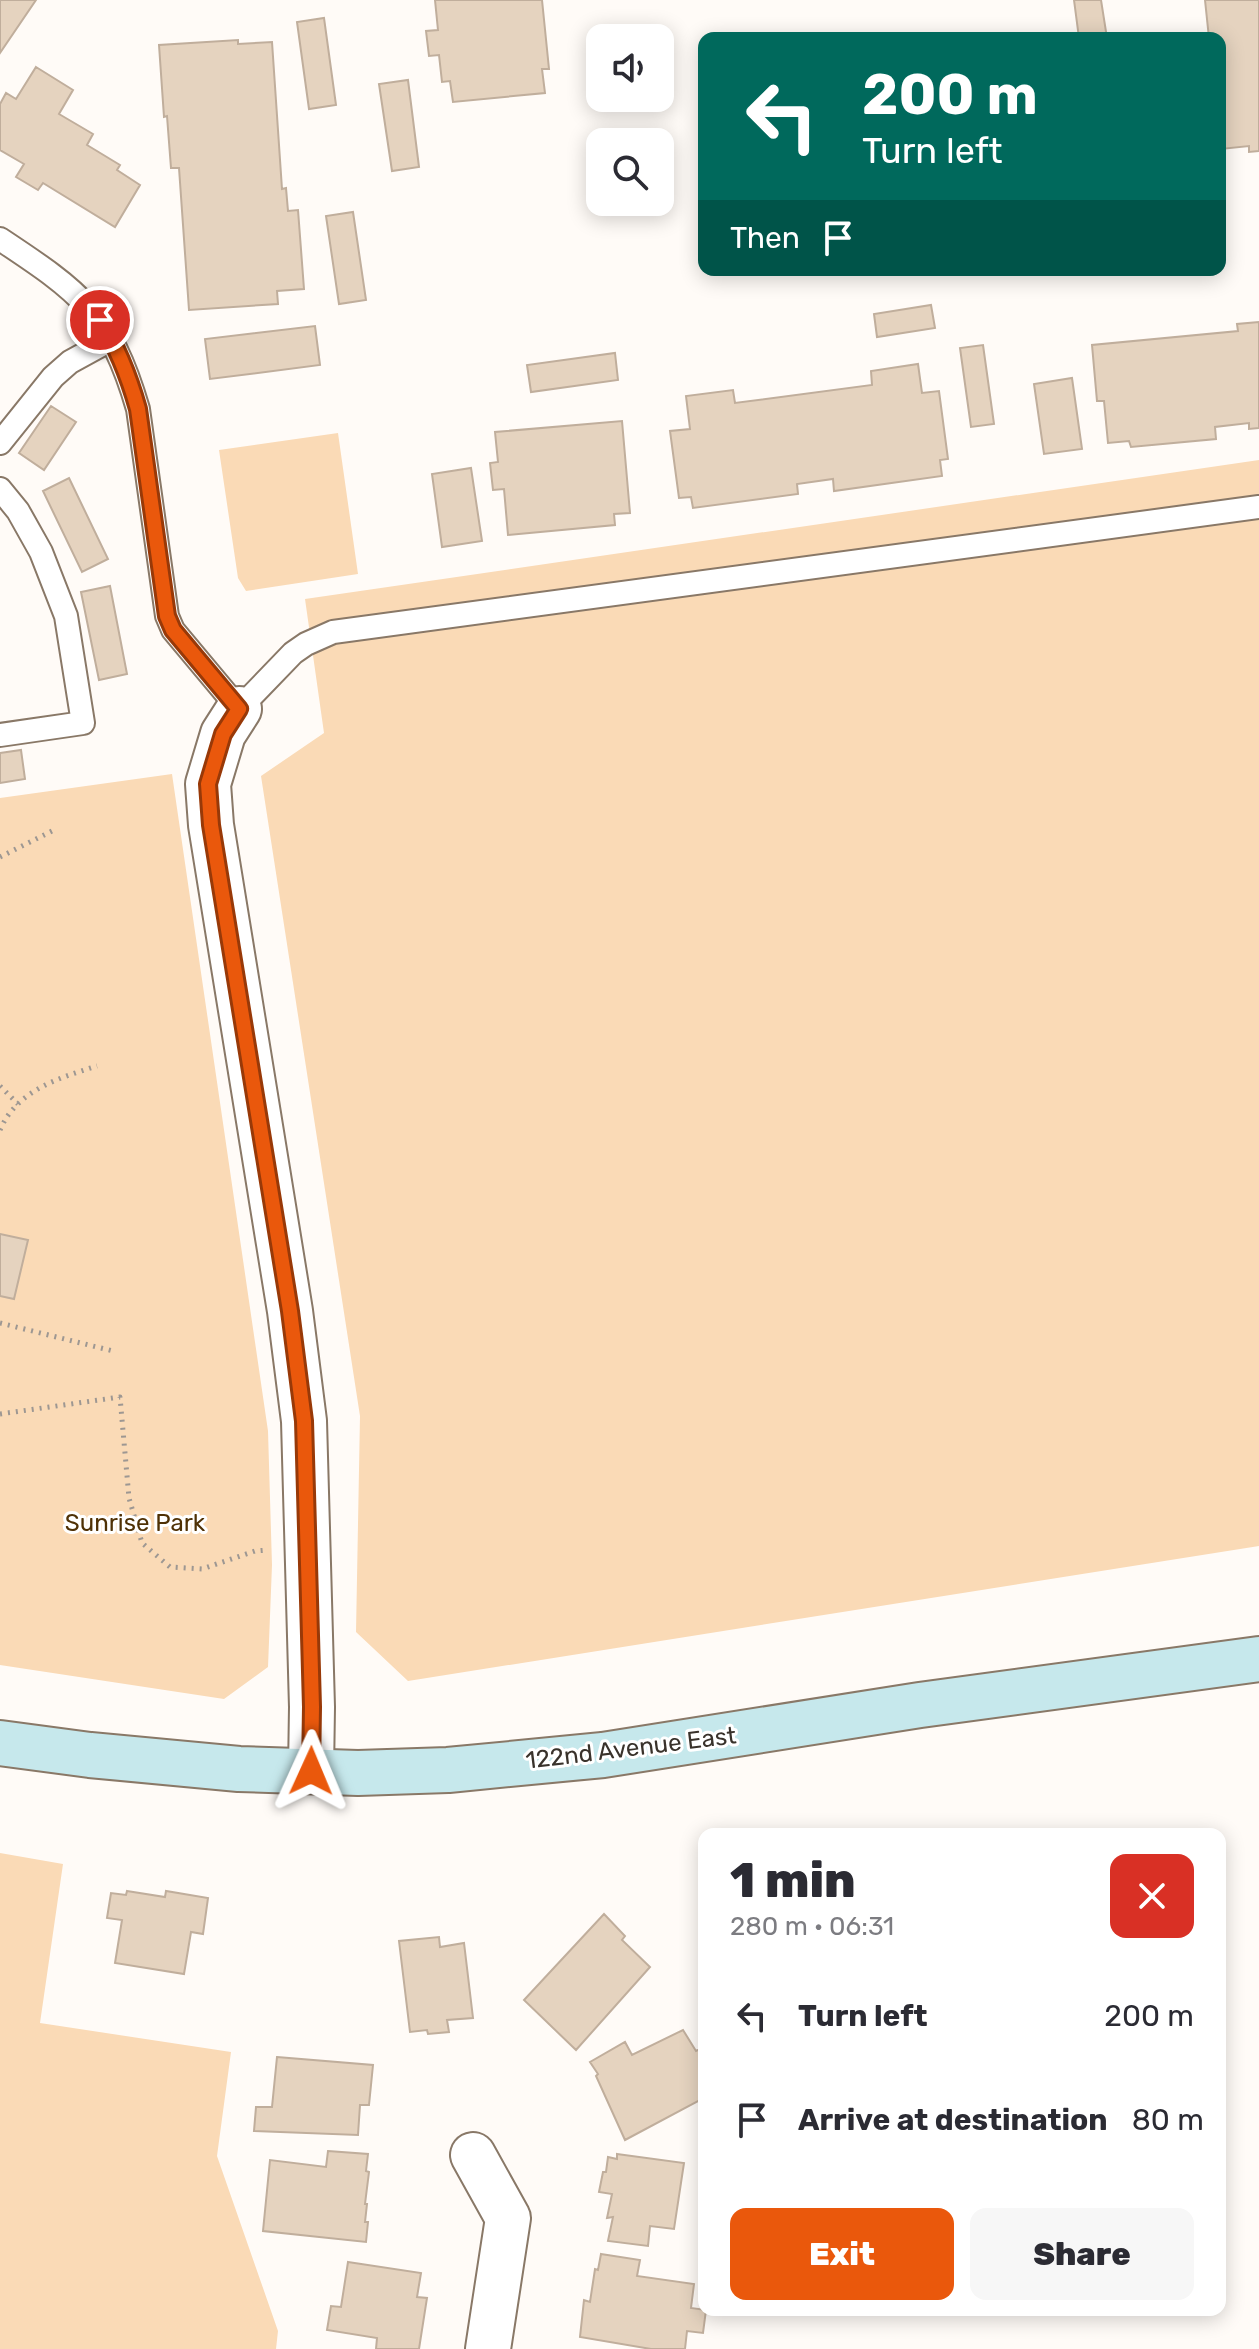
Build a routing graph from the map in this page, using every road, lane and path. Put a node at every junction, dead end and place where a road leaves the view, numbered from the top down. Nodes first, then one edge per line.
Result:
1 (0, 239) edge
2 (112, 339) junction
3 (0, 443) edge
4 (0, 489) edge
5 (1259, 507) edge
6 (239, 709) junction
7 (0, 735) edge
8 (56, 829) dead end
9 (0, 857) edge
10 (97, 1066) dead end
11 (0, 1086) edge
12 (18, 1104) junction
13 (0, 1130) edge
14 (0, 1323) edge
15 (113, 1351) dead end
16 (0, 1414) edge
17 (271, 1550) dead end
18 (1259, 1659) edge
19 (0, 1743) edge
20 (311, 1771) junction
21 (473, 2155) dead end
22 (488, 2349) edge

1 - 2 lane
2 - 3 lane
2 - 6 lane
4 - 7 lane
5 - 6 lane
6 - 20 street
8 - 9 path
10 - 12 path
11 - 12 path
12 - 13 path
14 - 15 path
16 - 17 path
18 - 20 street, 122nd Avenue East
19 - 20 street, 122nd Avenue East
21 - 22 street

